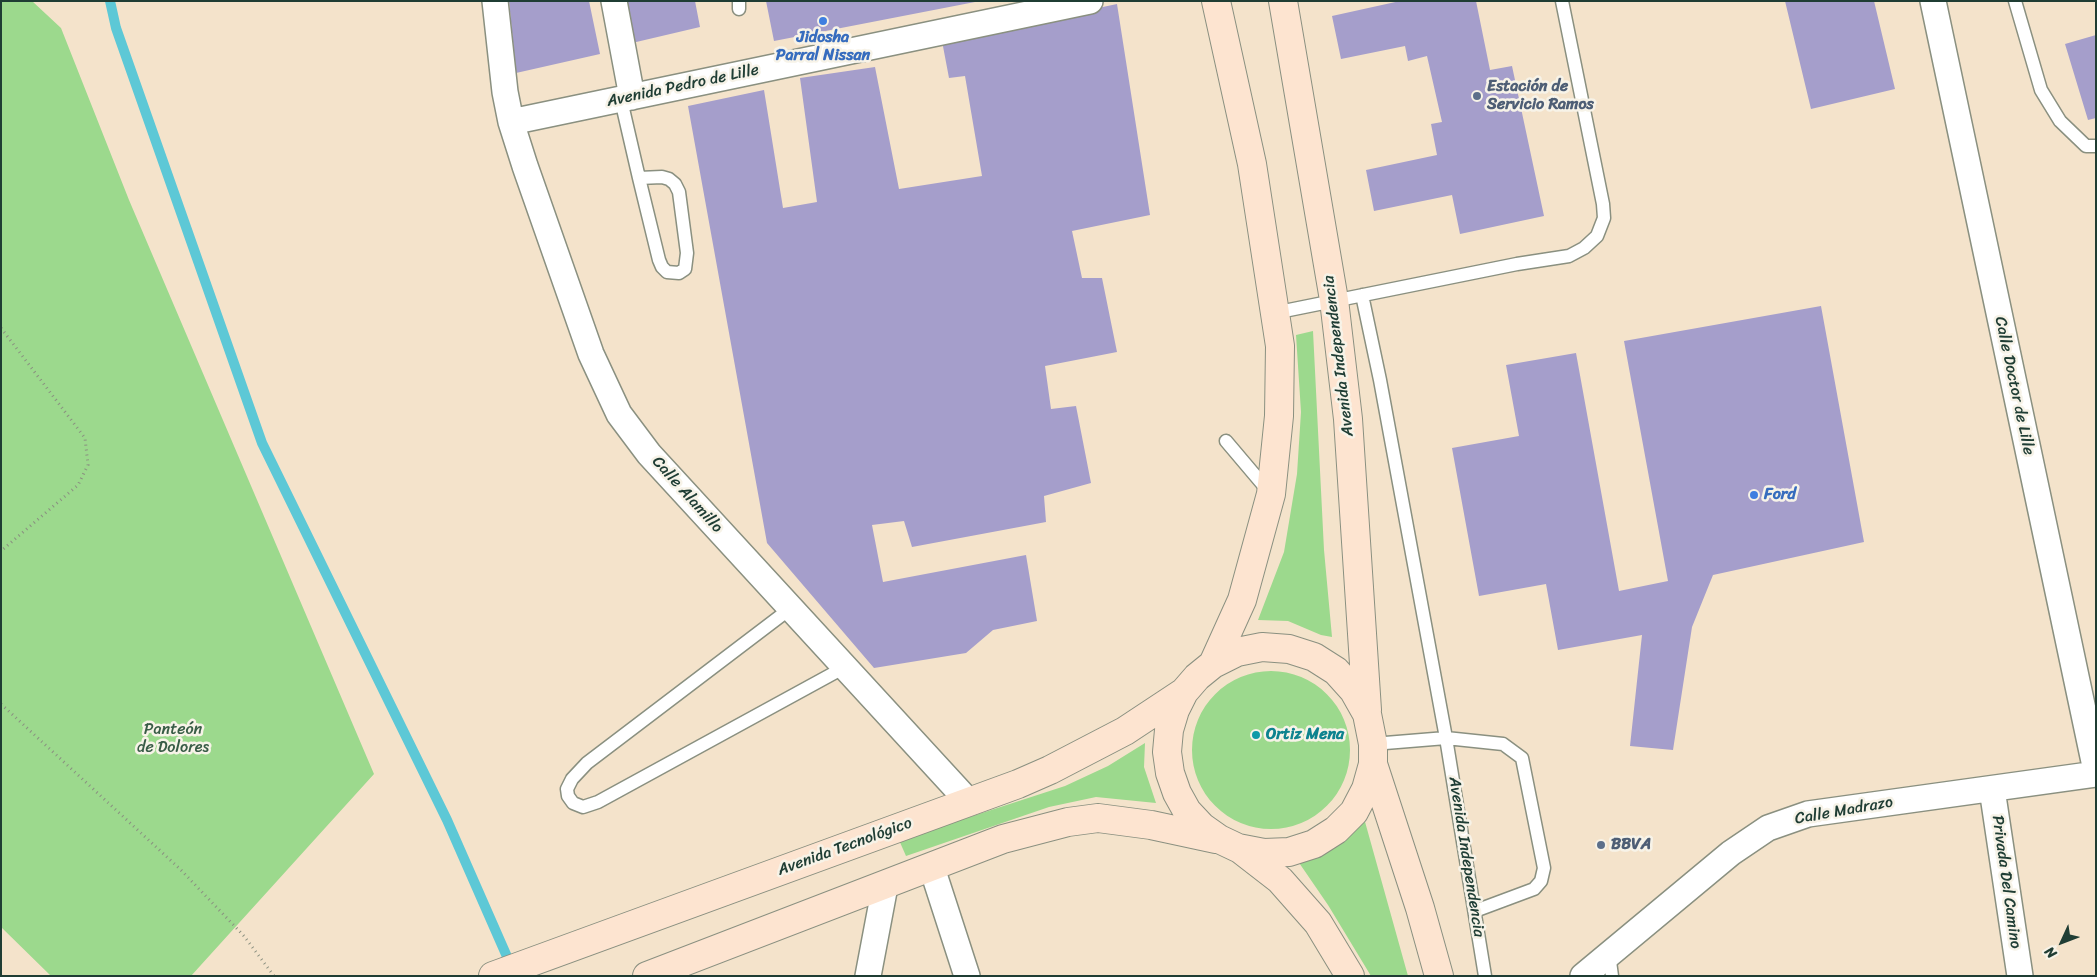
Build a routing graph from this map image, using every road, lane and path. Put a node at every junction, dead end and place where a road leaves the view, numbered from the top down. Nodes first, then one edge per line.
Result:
1 (495, 1) edge
2 (614, 1) edge
3 (1090, 1) edge
4 (1216, 1) edge
5 (1283, 1) edge
6 (1562, 1) edge
7 (1933, 1) edge
8 (2015, 1) edge
9 (626, 98) junction
10 (511, 122) junction
11 (2096, 146) edge
12 (639, 178) junction
13 (1362, 295) junction
14 (1334, 300) junction
15 (1274, 313) junction
16 (1, 328) edge
17 (1226, 441) dead end
18 (1271, 494) junction
19 (1, 551) edge
20 (791, 608) junction
21 (1213, 664) junction
22 (845, 667) junction
23 (1184, 692) junction
24 (1, 704) edge
25 (1367, 714) junction
26 (1446, 738) junction
27 (1373, 754) junction
28 (2096, 772) edge
29 (1992, 789) junction
30 (968, 801) junction
31 (1229, 844) junction
32 (932, 868) junction
33 (885, 886) junction
34 (1475, 911) junction
35 (1611, 965) edge
36 (274, 976) edge
37 (494, 976) edge
38 (647, 976) edge
39 (868, 976) edge
40 (967, 976) edge
41 (1350, 976) edge
42 (1440, 976) edge
43 (1486, 976) edge
44 (1583, 976) edge
45 (2020, 976) edge

1 - 10 street, Calle Alamillo
2 - 9 street
3 - 9 street, Avenida Pedro de Lille
4 - 15 main road
5 - 14 main road, Avenida Independencia
6 - 13 lane
7 - 28 street, Calle Doctor de Lille
8 - 11 lane
9 - 10 street, Avenida Pedro de Lille
9 - 12 lane
10 - 20 street, Calle Alamillo
12 - 12 lane
13 - 14 lane
13 - 26 lane, Avenida Independencia
14 - 15 lane
14 - 25 main road, Avenida Independencia
15 - 18 main road
16 - 19 path
17 - 18 lane
18 - 21 main road
20 - 22 street, Calle Alamillo
20 - 22 lane
21 - 23 main road
21 - 25 main road
22 - 30 street, Calle Alamillo
23 - 30 main road, Avenida Tecnológico
23 - 31 main road
24 - 36 path
25 - 27 main road
26 - 27 lane
26 - 34 lane, Avenida Independencia
26 - 34 lane
27 - 31 main road
27 - 42 main road
28 - 29 street, Calle Madrazo
29 - 35 street, Calle Madrazo
29 - 45 street, Privada Del Camino
30 - 37 main road, Avenida Tecnológico
31 - 32 main road
31 - 41 main road
32 - 33 main road
32 - 40 street
33 - 38 main road
33 - 39 street
34 - 43 lane, Avenida Independencia
35 - 44 street, Calle Madrazo

